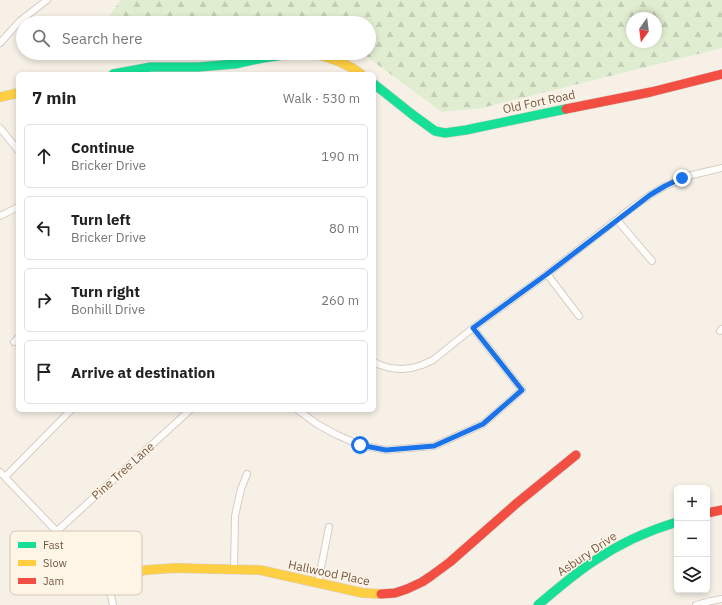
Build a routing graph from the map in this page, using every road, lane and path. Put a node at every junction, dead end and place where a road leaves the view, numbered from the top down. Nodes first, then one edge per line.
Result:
1 (47, 0) edge
2 (26, 16) edge
3 (16, 25) edge
4 (0, 43) edge
5 (254, 60) edge
6 (337, 60) edge
7 (124, 72) edge
8 (358, 72) edge
9 (722, 74) edge
10 (376, 86) edge
11 (16, 93) edge
12 (0, 96) edge
13 (0, 128) edge
14 (16, 148) edge
15 (722, 168) edge
16 (16, 208) edge
17 (0, 216) edge
18 (617, 220) junction
19 (652, 261) dead end
20 (547, 274) junction
21 (579, 316) dead end
22 (473, 328) junction
23 (376, 363) edge
24 (69, 412) edge
25 (188, 412) edge
26 (301, 412) edge
27 (576, 455) dead end
28 (0, 472) edge
29 (247, 474) dead end
30 (5, 477) junction
31 (722, 510) edge
32 (710, 512) edge
33 (674, 523) edge
34 (329, 527) dead end
35 (57, 531) joint
36 (234, 569) junction
37 (142, 571) edge
38 (318, 582) junction
39 (111, 595) edge
40 (722, 599) edge
41 (113, 605) edge
42 (538, 605) edge
43 (696, 605) edge

1 - 2 street
3 - 4 street
5 - 7 street
6 - 8 street
9 - 10 street, Old Fort Road
11 - 12 street
13 - 14 street
15 - 18 street
16 - 17 street
18 - 19 street
18 - 20 street
20 - 21 street
20 - 22 street
22 - 23 street
22 - 26 street
24 - 30 street
25 - 35 street, Pine Tree Lane
27 - 38 street, Hallwood Place
28 - 30 street
29 - 36 street
30 - 35 street
31 - 32 street
33 - 42 street, Asbury Drive
34 - 38 street
36 - 37 street, Hallwood Place
36 - 38 street, Hallwood Place
39 - 41 street
40 - 43 street

